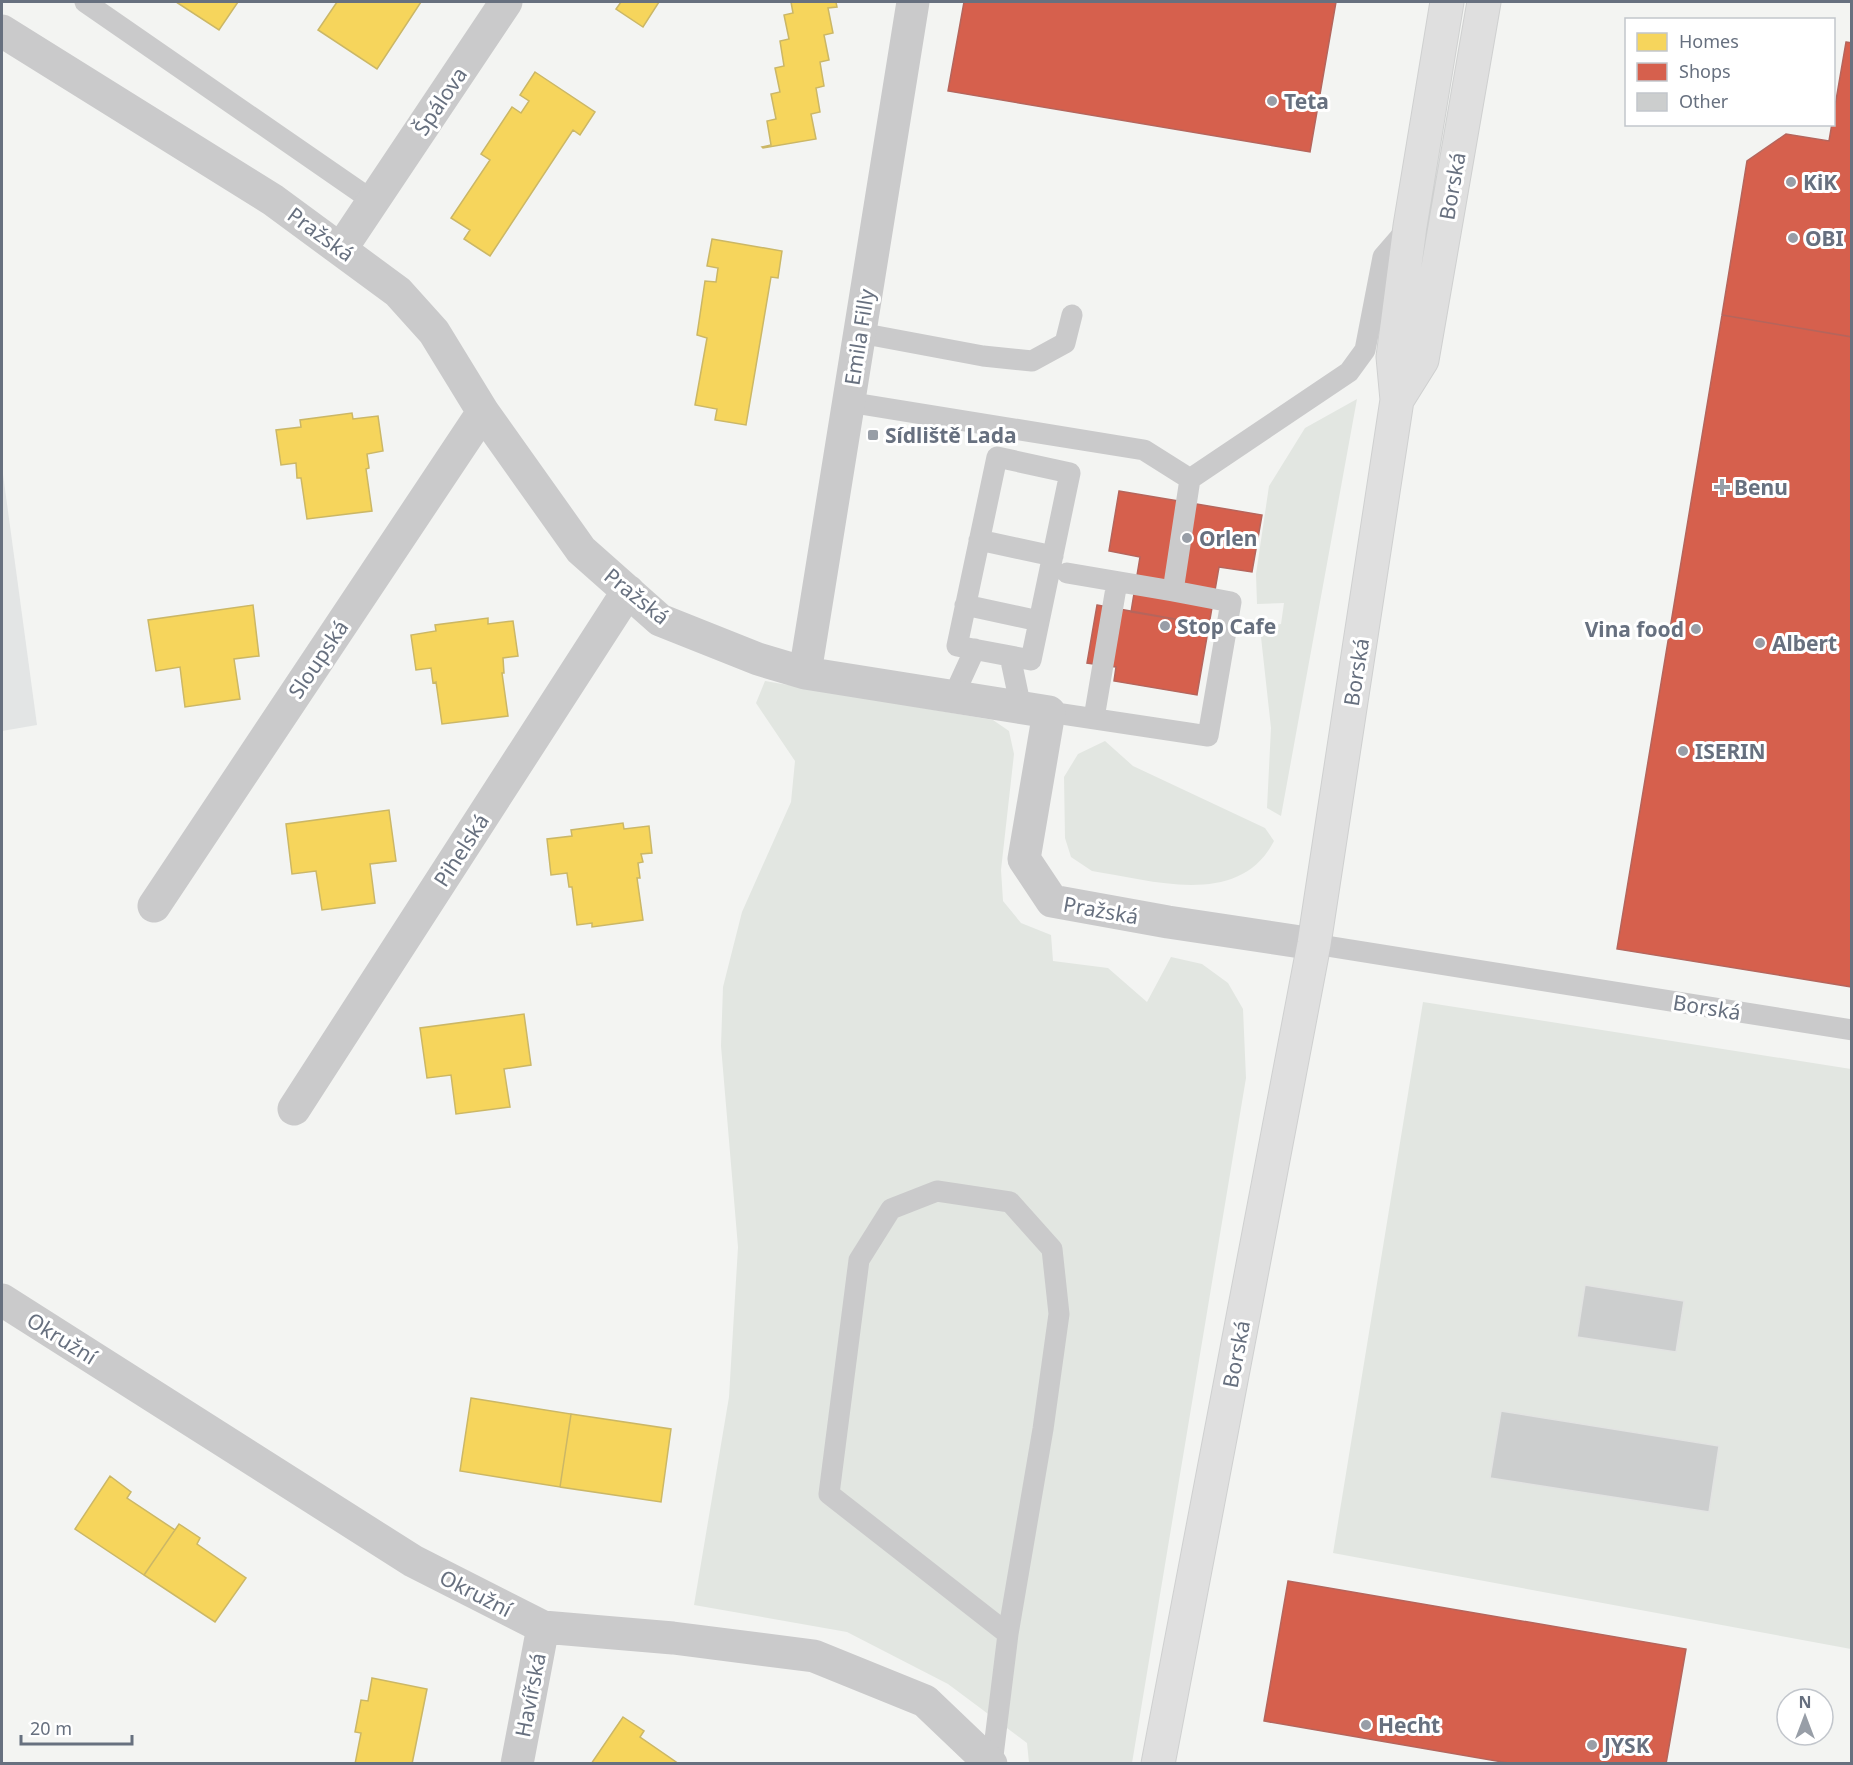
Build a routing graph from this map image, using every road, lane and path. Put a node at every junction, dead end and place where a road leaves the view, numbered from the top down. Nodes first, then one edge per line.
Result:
1 (85, 2) edge
2 (506, 2) edge
3 (913, 2) edge
4 (1447, 2) edge
5 (1484, 2) edge
6 (2, 31) edge
7 (373, 201) junction
8 (1410, 226) junction
9 (341, 249) junction
10 (1072, 315) dead end
11 (860, 333) junction
12 (1397, 400) junction
13 (848, 402) junction
14 (483, 412) junction
15 (1190, 479) junction
16 (979, 540) junction
17 (1053, 556) junction
18 (1067, 573) dead end
19 (1117, 582) junction
20 (627, 591) junction
21 (1173, 591) junction
22 (965, 605) junction
23 (1039, 621) junction
24 (975, 650) junction
25 (1010, 656) junction
26 (805, 673) junction
27 (953, 697) junction
28 (1035, 710) junction
29 (1094, 718) junction
30 (154, 906) dead end
31 (1314, 944) junction
32 (1851, 1030) edge
33 (294, 1109) dead end
34 (7, 1305) edge
35 (543, 1627) junction
36 (1008, 1634) junction
37 (517, 1764) edge
38 (991, 1764) edge
39 (1158, 1764) edge

1 - 7 lane
2 - 7 street, Špálova
3 - 11 street, Emila Filly
4 - 8 main road, Borská
5 - 12 main road, Borská
6 - 9 street, Pražská
7 - 9 street, Špálova
8 - 12 main road, Borská
8 - 15 lane
9 - 14 street, Pražská
10 - 11 lane
11 - 13 street, Emila Filly
12 - 31 main road, Borská
13 - 15 lane
13 - 26 street, Emila Filly
14 - 20 street, Pražská
14 - 30 street, Sloupská
15 - 21 lane
16 - 17 lane
16 - 17 lane
16 - 22 lane
17 - 23 lane
18 - 19 lane
19 - 21 lane
19 - 29 lane
20 - 26 street, Pražská
20 - 33 street, Pihelská
21 - 29 lane
22 - 23 lane
22 - 24 lane
23 - 25 lane
24 - 25 lane
24 - 27 lane
25 - 28 lane
26 - 27 street, Pražská
27 - 28 street, Pražská
28 - 29 lane
28 - 31 street, Pražská
31 - 32 lane, Borská
31 - 39 main road, Borská
34 - 35 street, Okružní
35 - 37 street, Havířská
35 - 38 street, Okružní
36 - 36 lane
36 - 38 lane

